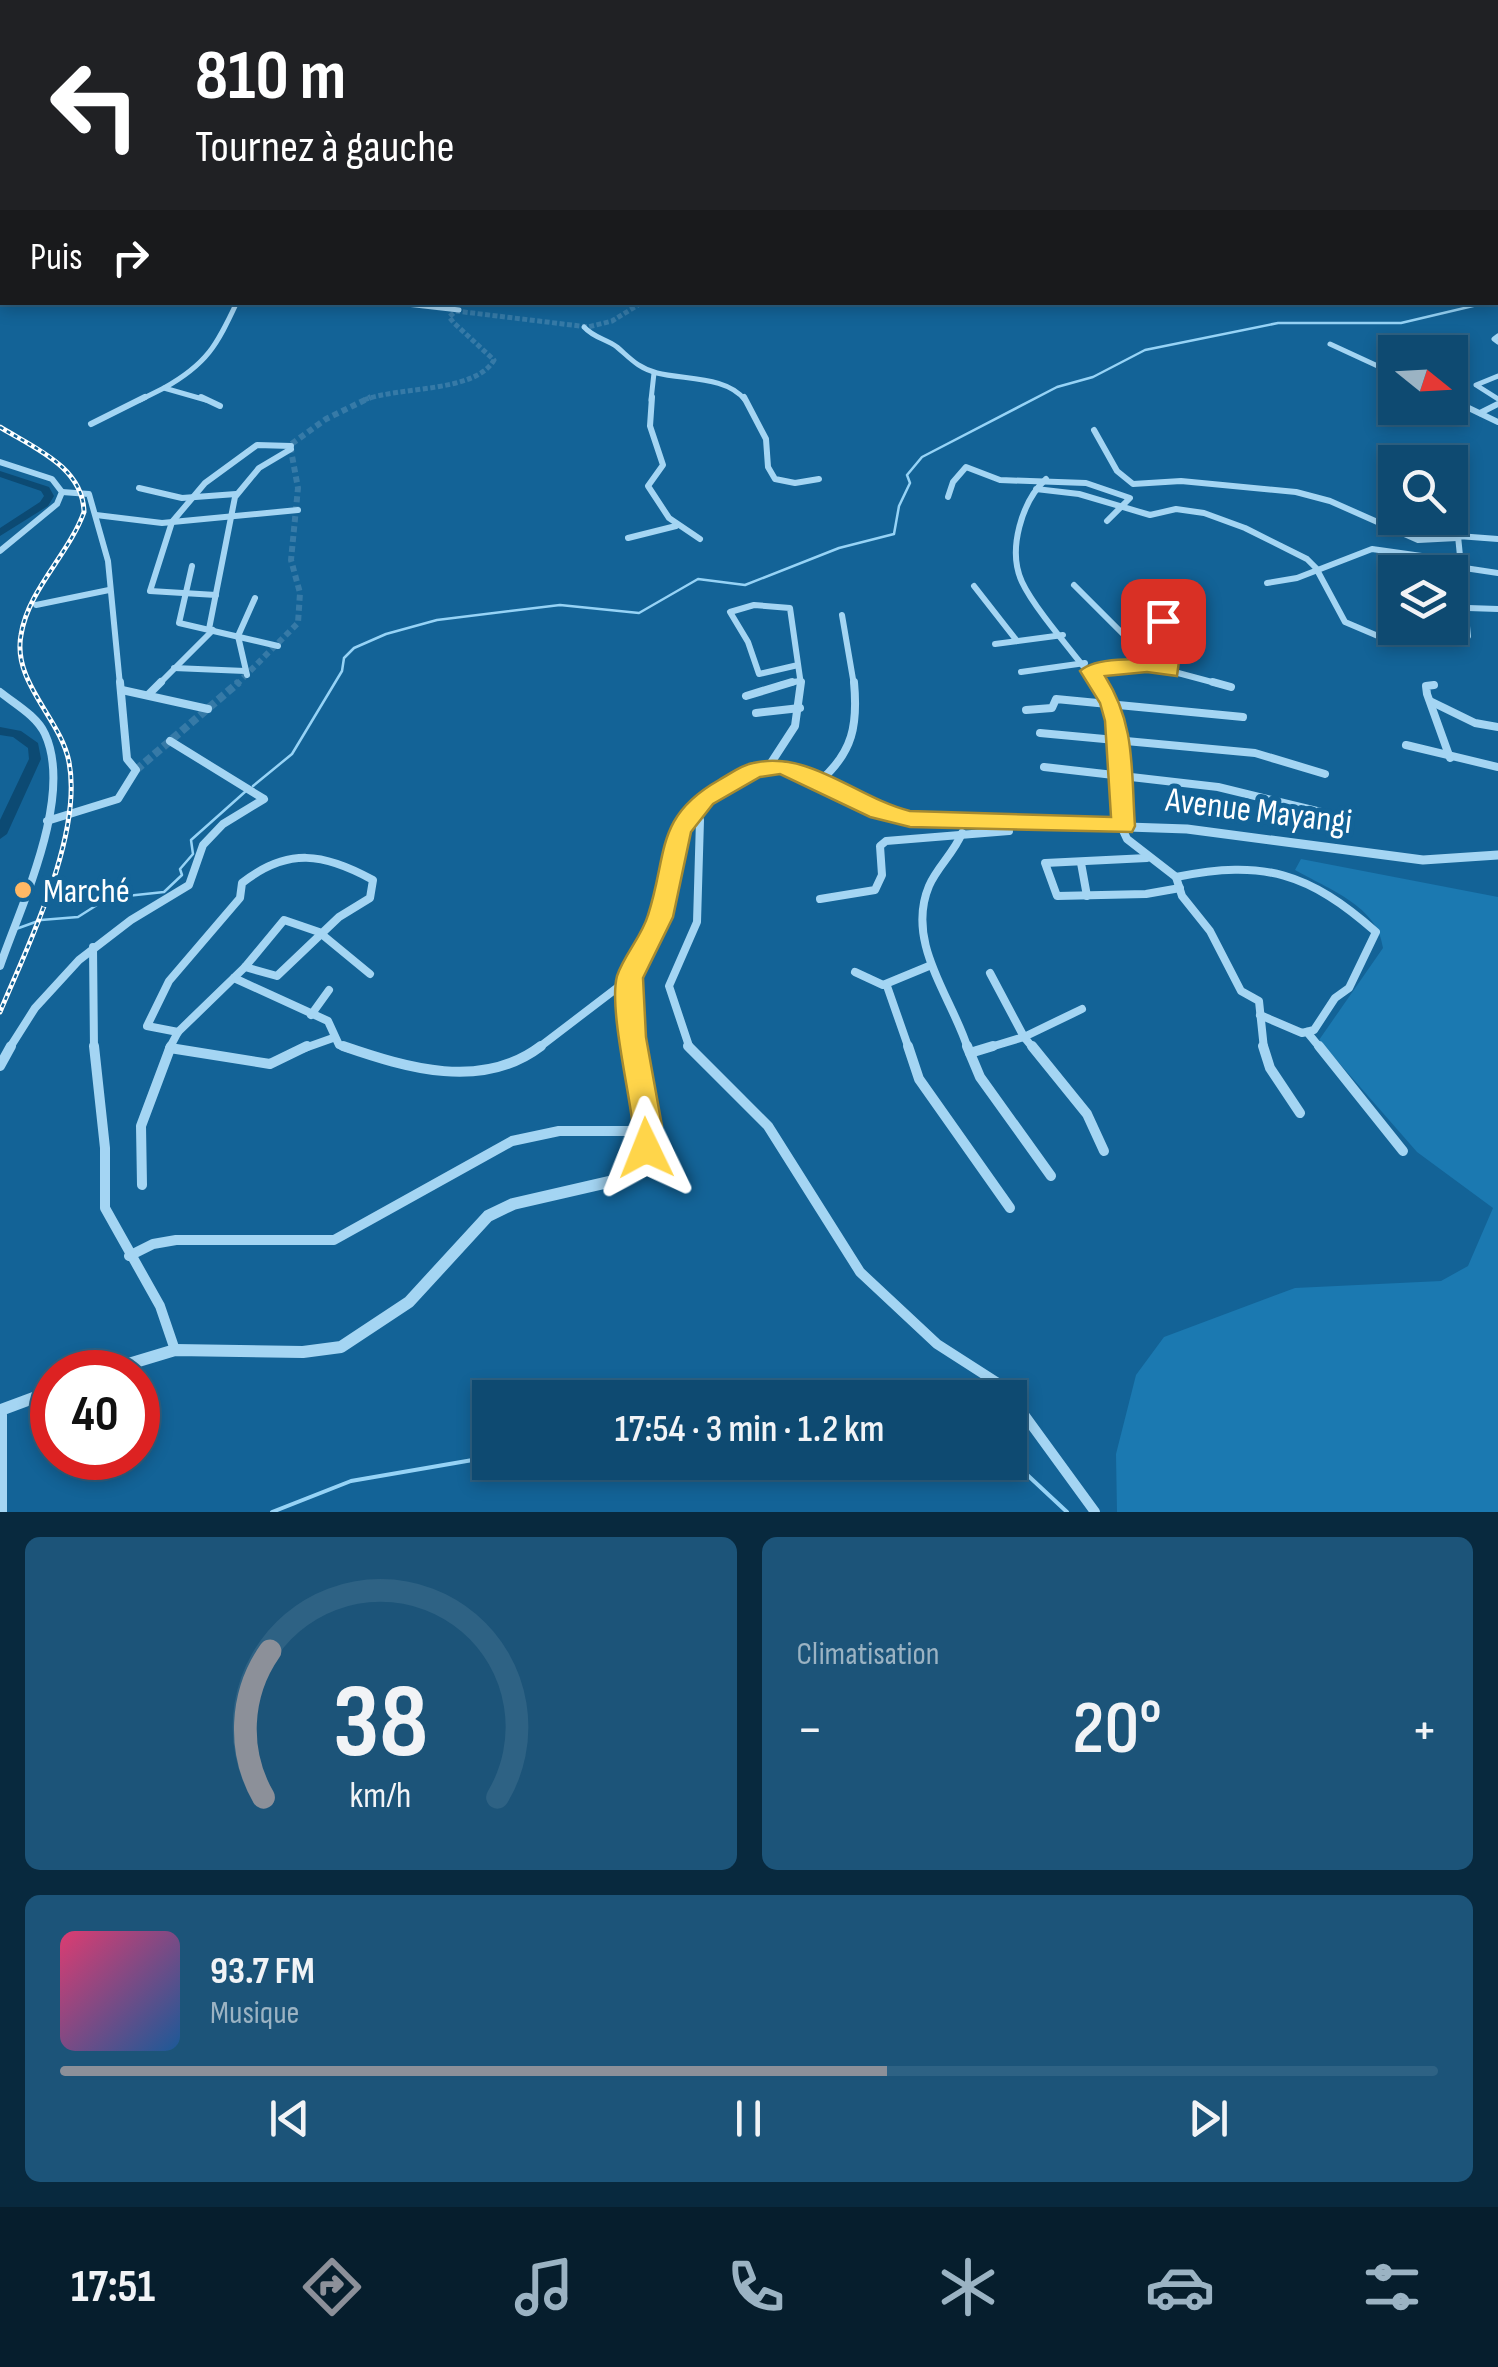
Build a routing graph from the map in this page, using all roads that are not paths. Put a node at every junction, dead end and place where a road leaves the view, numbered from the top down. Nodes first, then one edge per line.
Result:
1 (236, 305) edge
2 (415, 305) edge
3 (459, 310) dead end
4 (584, 327) dead end
5 (1330, 344) dead end
6 (1378, 366) edge
7 (654, 372) junction
8 (1498, 376) edge
9 (164, 388) junction
10 (1496, 398) edge
11 (220, 406) dead end
12 (1468, 407) edge
13 (1480, 413) junction
14 (1498, 422) edge
15 (92, 424) dead end
16 (1094, 430) dead end
17 (0, 462) edge
18 (1046, 478) junction
19 (819, 479) dead end
20 (1126, 480) junction
21 (139, 488) dead end
22 (1036, 489) junction
23 (1107, 490) junction
24 (62, 492) junction
25 (236, 494) junction
26 (948, 497) dead end
27 (191, 498) junction
28 (1121, 509) junction
29 (298, 510) dead end
30 (96, 515) junction
31 (231, 516) junction
32 (1107, 521) dead end
33 (172, 522) junction
34 (676, 526) junction
35 (628, 538) dead end
36 (1458, 538) junction
37 (700, 539) dead end
38 (1498, 539) edge
39 (0, 551) edge
40 (1410, 555) edge
41 (1458, 555) edge
42 (192, 566) dead end
43 (1468, 566) edge
44 (1316, 568) junction
45 (1498, 573) edge
46 (1267, 584) dead end
47 (1074, 585) dead end
48 (974, 586) dead end
49 (109, 590) junction
50 (185, 593) junction
51 (216, 595) junction
52 (255, 598) dead end
53 (1136, 600) dead end
54 (36, 605) dead end
55 (1468, 608) edge
56 (1498, 609) edge
57 (842, 614) dead end
58 (211, 629) junction
59 (1063, 635) junction
60 (238, 636) junction
61 (1378, 636) edge
62 (1016, 642) junction
63 (995, 644) dead end
64 (278, 646) dead end
65 (798, 666) junction
66 (1147, 666) junction
67 (1088, 667) junction
68 (174, 668) junction
69 (1170, 671) junction
70 (1021, 672) dead end
71 (799, 681) junction
72 (1434, 684) dead end
73 (1231, 687) dead end
74 (122, 690) junction
75 (0, 692) edge
76 (149, 694) junction
77 (746, 696) dead end
78 (1432, 702) junction
79 (1111, 703) junction
80 (800, 708) junction
81 (208, 709) dead end
82 (1026, 710) dead end
83 (756, 713) dead end
84 (1243, 717) dead end
85 (1498, 727) edge
86 (1040, 732) dead end
87 (1119, 739) junction
88 (170, 741) dead end
89 (1406, 746) dead end
90 (1450, 758) junction
91 (769, 766) junction
92 (1044, 767) dead end
93 (1498, 767) edge
94 (1325, 774) dead end
95 (1120, 775) junction
96 (820, 781) junction
97 (693, 811) junction
98 (1321, 812) dead end
99 (48, 821) junction
100 (1007, 822) junction
101 (1122, 826) junction
102 (962, 833) junction
103 (1498, 855) edge
104 (1148, 858) junction
105 (1081, 863) junction
106 (1176, 877) junction
107 (1180, 888) junction
108 (1087, 896) junction
109 (820, 899) dead end
110 (322, 934) junction
111 (93, 947) junction
112 (1, 964) edge
113 (928, 966) junction
114 (244, 967) junction
115 (854, 972) dead end
116 (990, 973) dead end
117 (370, 974) dead end
118 (234, 978) junction
119 (630, 978) junction
120 (887, 986) junction
121 (329, 990) dead end
122 (1082, 1009) dead end
123 (1260, 1014) junction
124 (311, 1015) junction
125 (178, 1032) junction
126 (1307, 1032) junction
127 (333, 1038) junction
128 (1024, 1038) junction
129 (170, 1048) junction
130 (3, 1053) edge
131 (970, 1053) junction
132 (0, 1066) edge
133 (1300, 1114) dead end
134 (648, 1132) junction
135 (1104, 1151) dead end
136 (1403, 1151) dead end
137 (1051, 1176) dead end
138 (142, 1185) dead end
139 (1010, 1208) dead end
140 (129, 1256) junction
141 (175, 1350) junction
142 (160, 1355) edge
143 (30, 1398) edge
144 (0, 1408) edge
145 (1, 1512) edge
146 (1095, 1512) edge

1 - 9 street
2 - 3 street
4 - 7 street
5 - 6 street
7 - 19 street
7 - 34 street
8 - 10 street
9 - 11 street
9 - 15 street
10 - 13 street
12 - 13 street
13 - 14 street
16 - 20 street
17 - 24 street
18 - 22 street
18 - 23 street
18 - 26 street
20 - 23 street
20 - 36 street
21 - 27 street
22 - 28 street
22 - 59 street
23 - 28 street
24 - 30 street
24 - 39 street
25 - 27 street
25 - 27 street
25 - 31 street
27 - 33 street
28 - 32 street
28 - 44 street
29 - 31 street
30 - 33 street
30 - 49 street
31 - 33 street
31 - 51 street
33 - 50 street
34 - 35 street
34 - 37 street
36 - 38 street
36 - 41 street
40 - 44 street
42 - 50 street
43 - 45 street
44 - 46 street
44 - 61 street
47 - 66 street
48 - 62 street
49 - 54 street
49 - 74 street
50 - 51 street
50 - 58 street
51 - 58 street
52 - 60 street
53 - 69 street
55 - 56 street
57 - 96 street
58 - 60 street
58 - 68 street
59 - 62 street
59 - 67 street
60 - 64 street
60 - 68 street
62 - 63 street
65 - 65 street
65 - 71 street
66 - 67 street
66 - 69 street
67 - 70 street
67 - 79 street
68 - 76 street
69 - 73 street
71 - 77 street
71 - 80 street
72 - 78 street
74 - 76 street
74 - 99 street
75 - 99 street
76 - 81 street
78 - 85 street
78 - 90 street
79 - 82 street
79 - 84 street
79 - 87 street
80 - 83 street
80 - 91 street
86 - 87 street
87 - 94 street
87 - 95 street
88 - 111 street
89 - 90 street
90 - 93 street
91 - 96 street, Avenue Mayangi
91 - 97 street
92 - 95 street
95 - 98 street
95 - 101 street
96 - 100 street, Avenue Mayangi
97 - 119 street
97 - 146 street
99 - 112 street
100 - 101 street, Avenue Mayangi
100 - 102 street
101 - 103 street, Avenue Mayangi
101 - 104 street
102 - 109 street
102 - 113 street
104 - 105 street
104 - 106 street
105 - 108 street
105 - 108 street
106 - 107 street
106 - 126 street
107 - 108 street
107 - 123 street
110 - 114 street
110 - 114 street
110 - 117 street
110 - 125 street
111 - 130 street
111 - 140 street
113 - 120 street
113 - 131 street
114 - 118 street
115 - 120 street
116 - 128 street
118 - 124 street
118 - 125 street
119 - 127 street
119 - 134 street
120 - 139 street
121 - 124 street
122 - 128 street
123 - 126 street
123 - 133 street
124 - 127 street
125 - 129 street
126 - 136 street
127 - 129 street
128 - 131 street
128 - 135 street
129 - 138 street
130 - 132 street
131 - 137 street
134 - 140 street
134 - 141 street
140 - 141 street
141 - 142 street
143 - 144 street
144 - 145 street

